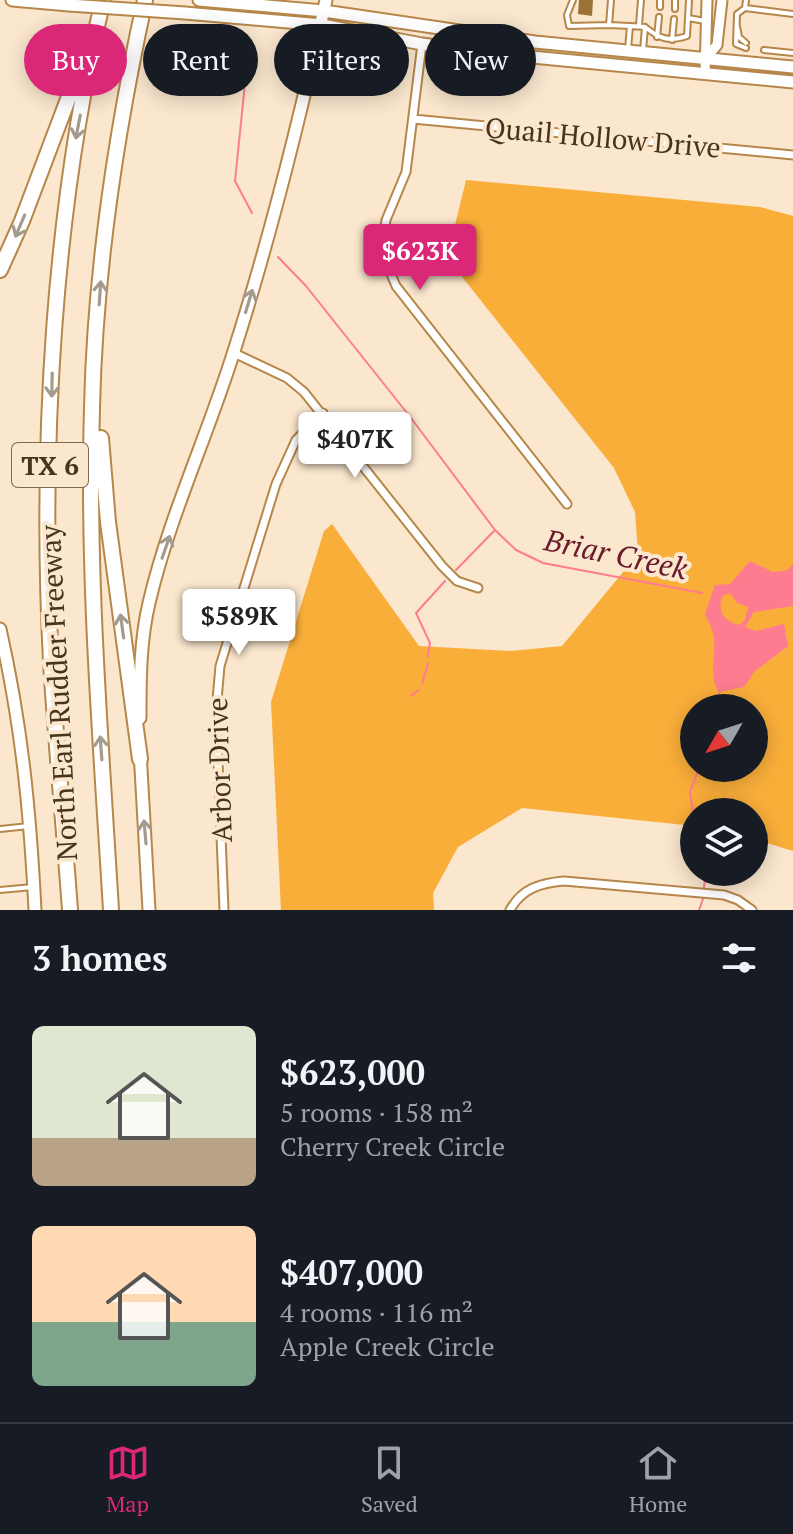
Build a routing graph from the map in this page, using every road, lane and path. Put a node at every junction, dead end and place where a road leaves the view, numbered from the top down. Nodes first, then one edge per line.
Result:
1 (12, 0) edge
2 (103, 0) edge
3 (145, 0) edge
4 (199, 0) edge
5 (573, 0) edge
6 (611, 0) edge
7 (641, 0) edge
8 (660, 0) edge
9 (675, 0) edge
10 (689, 0) edge
11 (707, 0) edge
12 (722, 0) edge
13 (746, 0) edge
14 (325, 6) edge
15 (660, 7) dead end
16 (745, 8) junction
17 (675, 9) dead end
18 (793, 14) edge
19 (659, 17) dead end
20 (688, 18) junction
21 (674, 19) dead end
22 (706, 21) junction
23 (98, 23) junction
24 (311, 24) edge
25 (609, 25) junction
26 (630, 26) junction
27 (639, 27) junction
28 (645, 27) junction
29 (657, 37) junction
30 (672, 40) junction
31 (409, 42) edge
32 (422, 44) junction
33 (746, 45) dead end
34 (764, 47) dead end
35 (628, 51) junction
36 (793, 53) edge
37 (643, 54) junction
38 (706, 58) junction
39 (793, 67) edge
40 (705, 74) junction
41 (793, 82) edge
42 (304, 96) edge
43 (413, 119) junction
44 (793, 155) edge
45 (0, 270) edge
46 (97, 326) junction
47 (234, 353) junction
48 (323, 413) junction
49 (567, 504) dead end
50 (478, 588) dead end
51 (0, 629) edge
52 (6, 680) edge
53 (140, 759) junction
54 (30, 826) junction
55 (0, 829) edge
56 (34, 887) junction
57 (0, 890) edge
58 (35, 910) edge
59 (70, 910) edge
60 (111, 910) edge
61 (149, 910) edge
62 (224, 910) edge
63 (510, 910) edge
64 (752, 910) edge

1 - 24 main road, bridge
2 - 23 highway, North Earl Rudder Freeway / TX 6
46 -> 3 highway, North Earl Rudder Freeway / TX 6
4 - 14 main road
5 - 25 lane
6 - 25 lane
7 - 27 lane
8 - 15 lane
9 - 17 lane
10 - 20 lane
11 - 22 street
12 - 38 street
13 - 16 lane
14 - 35 main road
16 - 18 lane
16 - 33 lane
19 - 29 lane
20 - 22 lane
20 - 30 lane
21 - 30 lane
22 - 38 street
23 -> 45 highway
23 -> 59 highway, North Earl Rudder Freeway / TX 6
25 - 26 lane
26 - 27 lane
26 - 35 lane
27 - 28 lane
28 - 29 lane
28 - 37 lane
29 - 30 lane
31 - 32 main road
32 - 40 main road
32 - 43 street
34 - 36 lane
35 - 37 main road
37 - 38 main road
38 - 39 main road
38 - 40 street
40 - 41 main road
47 -> 42 main road
43 - 44 street, Quail Hollow Drive
43 - 49 street
53 -> 46 highway
60 -> 46 highway, North Earl Rudder Freeway / TX 6
47 - 48 street
53 -> 47 main road
48 - 50 street
48 - 62 street, Arbor Drive
51 - 52 main road
52 - 54 main road
61 -> 53 main road
54 - 55 lane
54 - 56 main road
56 - 57 lane
56 - 58 main road
63 - 64 street

